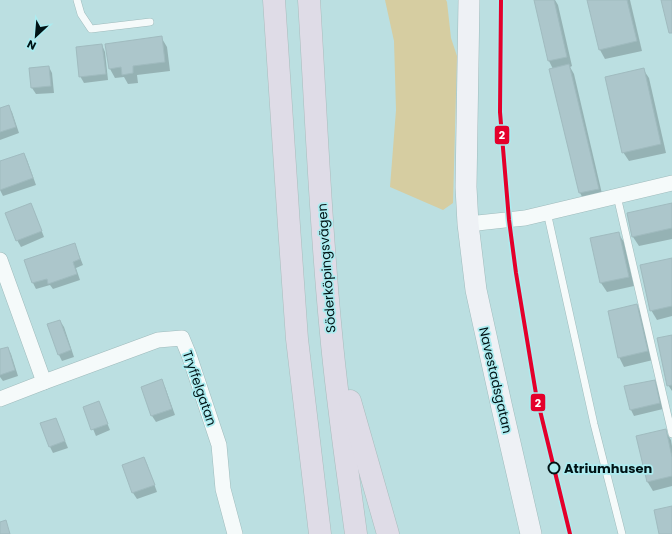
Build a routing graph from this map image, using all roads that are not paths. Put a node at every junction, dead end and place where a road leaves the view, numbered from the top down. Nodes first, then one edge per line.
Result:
1 (77, 0) edge
2 (274, 0) edge
3 (309, 0) edge
4 (469, 0) edge
5 (150, 22) dead end
6 (672, 183) edge
7 (617, 196) junction
8 (547, 212) junction
9 (468, 224) junction
10 (0, 260) edge
11 (331, 332) junction
12 (44, 382) junction
13 (0, 399) edge
14 (672, 434) edge
15 (235, 534) edge
16 (320, 534) edge
17 (356, 534) edge
18 (388, 534) edge
19 (531, 534) edge
20 (622, 534) edge

1 - 5 lane
2 - 16 highway
3 - 11 highway, Söderköpingsvägen
4 - 9 street, Navestadsgatan
6 - 7 street
7 - 8 street
7 - 14 lane
8 - 9 street
8 - 20 lane
9 - 19 street, Navestadsgatan
10 - 12 street
11 - 17 highway, Söderköpingsvägen
11 - 18 highway
12 - 13 street, Tryffelgatan
12 - 15 street, Tryffelgatan

